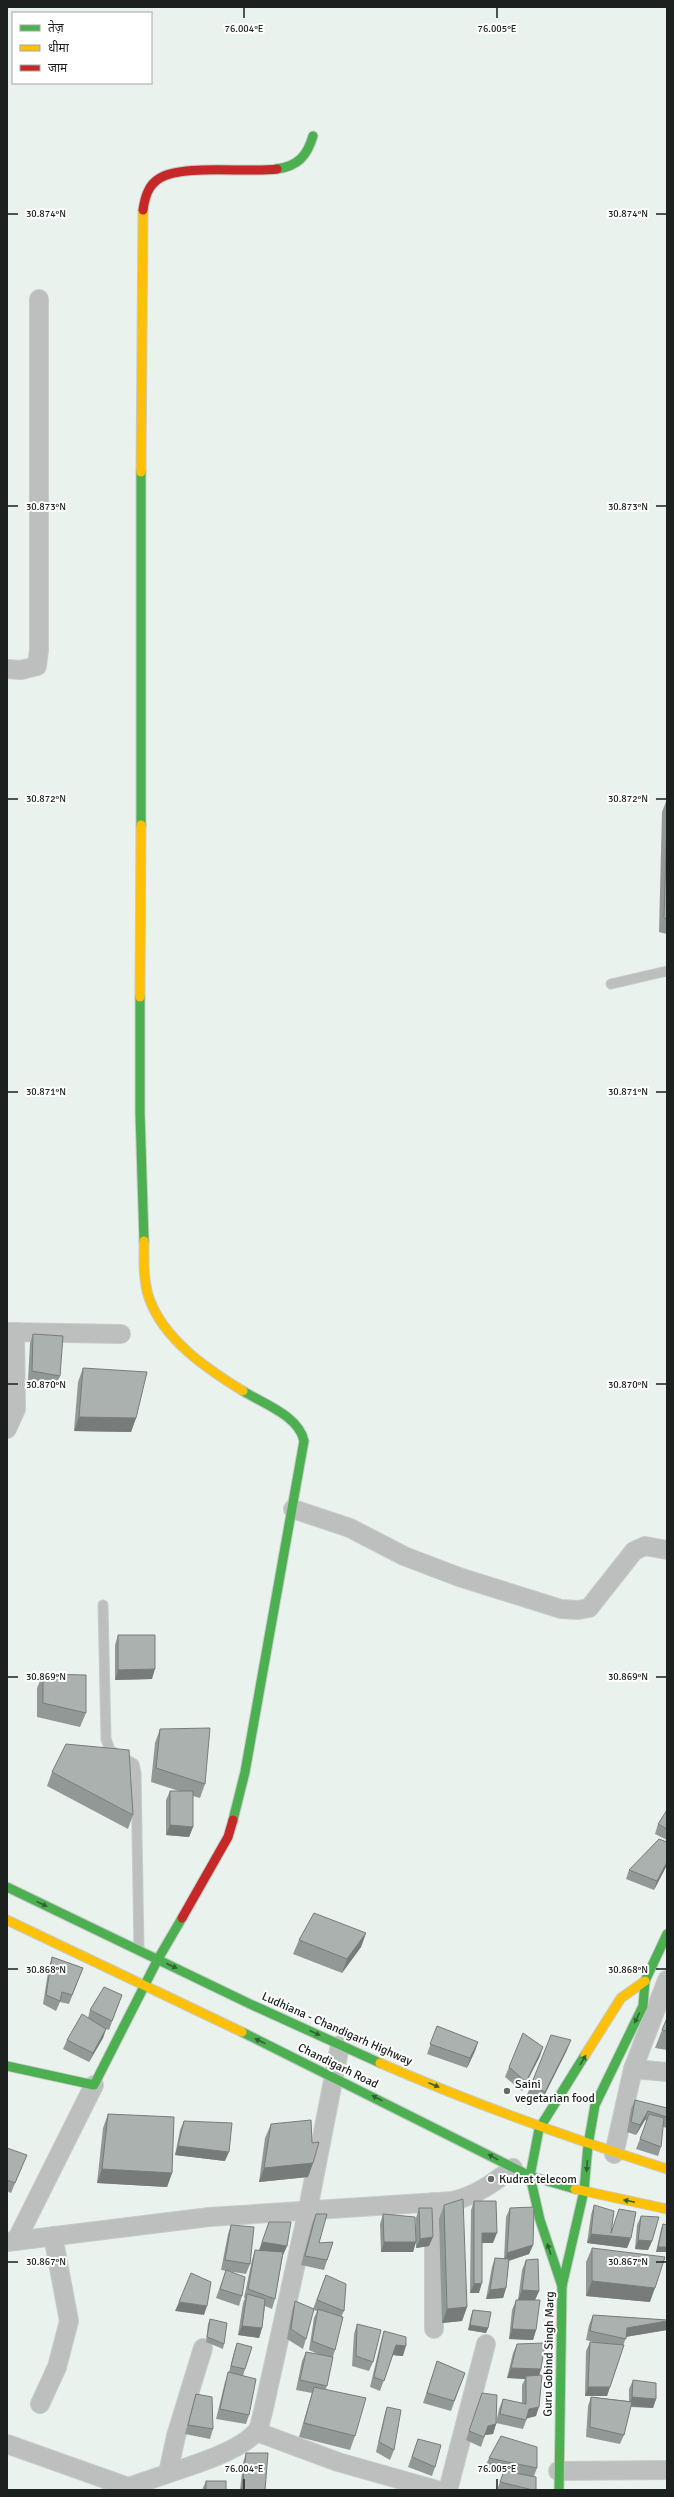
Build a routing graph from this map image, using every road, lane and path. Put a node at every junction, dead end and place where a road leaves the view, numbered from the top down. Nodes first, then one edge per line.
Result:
1 (313, 136) dead end
2 (39, 299) dead end
3 (7, 669) edge
4 (667, 971) edge
5 (611, 984) dead end
6 (11, 1332) edge
7 (121, 1334) dead end
8 (7, 1429) edge
9 (293, 1509) junction
10 (667, 1550) edge
11 (103, 1605) dead end
12 (7, 1887) edge
13 (7, 1920) edge
14 (667, 1934) edge
15 (139, 1950) junction
16 (158, 1959) junction
17 (667, 1980) edge
18 (645, 1981) junction
19 (144, 1986) junction
20 (340, 2045) junction
21 (7, 2066) edge
22 (633, 2069) junction
23 (667, 2072) edge
24 (335, 2077) junction
25 (94, 2085) junction
26 (540, 2129) junction
27 (588, 2145) junction
28 (614, 2154) junction
29 (513, 2168) junction
30 (667, 2169) edge
31 (530, 2176) junction
32 (584, 2191) junction
33 (434, 2202) junction
34 (308, 2209) junction
35 (667, 2209) edge
36 (53, 2236) junction
37 (11, 2241) edge
38 (562, 2286) junction
39 (434, 2329) dead end
40 (486, 2344) dead end
41 (202, 2348) dead end
42 (40, 2404) dead end
43 (257, 2432) junction
44 (7, 2444) edge
45 (667, 2470) edge
46 (558, 2471) junction
47 (168, 2473) junction
48 (125, 2489) edge
49 (437, 2490) edge
50 (448, 2490) edge
51 (559, 2490) edge

1 - 9 street
2 - 3 street
4 - 5 lane
6 - 7 street
6 - 8 street
9 - 10 street
9 - 16 street
11 - 15 lane
12 -> 15 street, Ludhiana - Chandigarh Highway
13 - 19 street, Chandigarh Road
14 - 18 street
15 - 16 street, Ludhiana - Chandigarh Highway
16 - 19 street
16 -> 20 street, Ludhiana - Chandigarh Highway
17 - 22 street
26 -> 18 street, Guru Gobind Singh Marg
18 -> 27 street
24 -> 19 street, Chandigarh Road
19 - 25 street
20 - 24 street
20 -> 26 street, Ludhiana - Chandigarh Highway
21 - 25 street
22 - 23 street
22 - 28 street
29 -> 24 street, Chandigarh Road
24 - 34 street
25 - 37 street
26 - 27 street, Ludhiana - Chandigarh Highway
26 - 31 street, Guru Gobind Singh Marg
27 - 28 street, Ludhiana - Chandigarh Highway
27 -> 32 street
28 - 30 street, Ludhiana - Chandigarh Highway
29 - 31 street, Chandigarh Road
29 - 33 street
31 - 32 street, Chandigarh Road
38 -> 31 street, Guru Gobind Singh Marg
35 -> 32 street, Chandigarh Road
32 - 38 street
33 - 34 street
33 - 39 street
34 - 36 street
34 - 43 street
36 - 37 street
36 - 42 street
38 - 46 street, Guru Gobind Singh Marg
40 - 50 street
41 - 47 street
43 - 47 street
43 - 49 street
44 - 48 street
45 - 46 street
46 - 51 street, Guru Gobind Singh Marg
47 - 48 street

